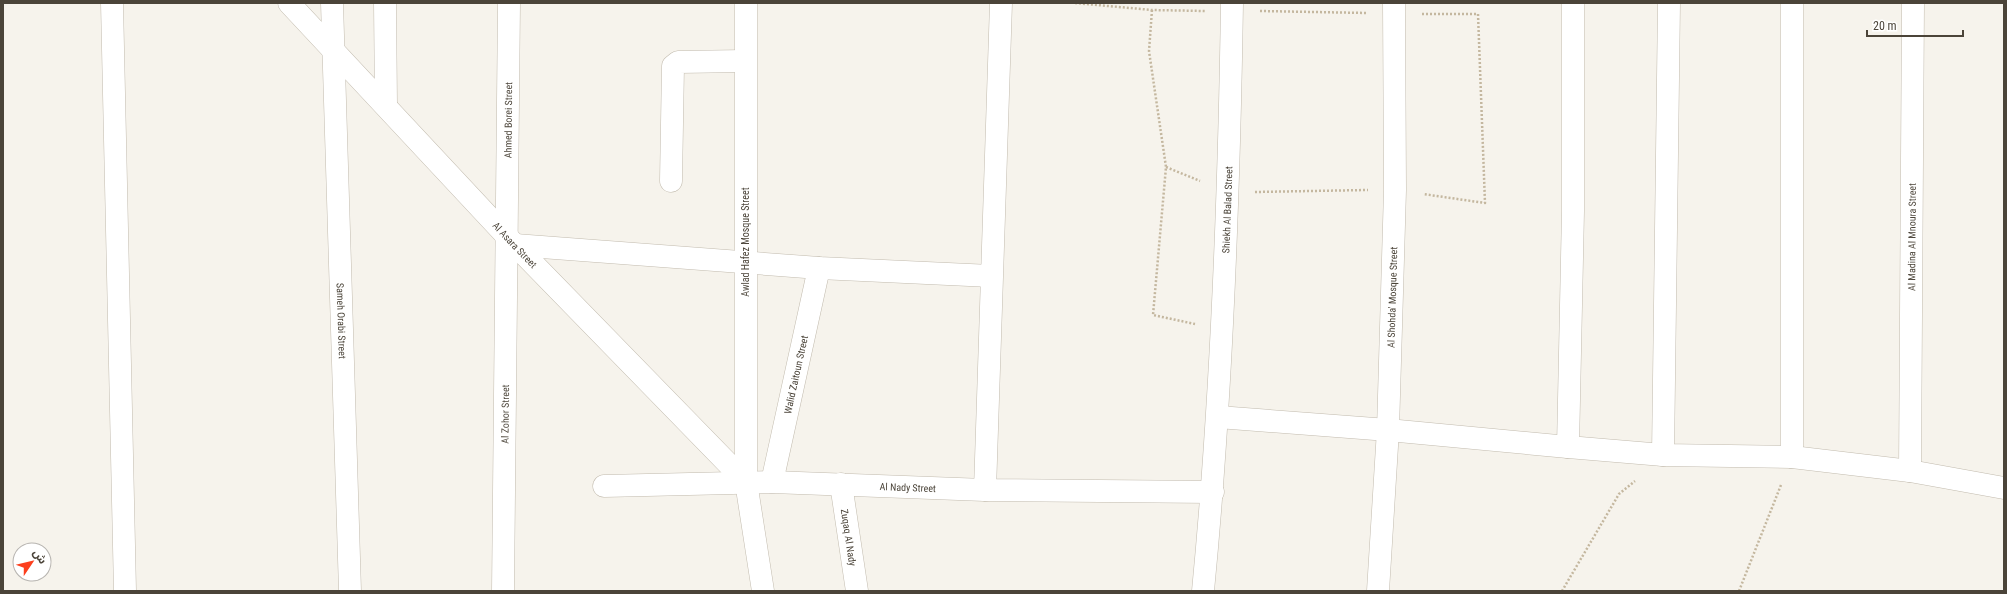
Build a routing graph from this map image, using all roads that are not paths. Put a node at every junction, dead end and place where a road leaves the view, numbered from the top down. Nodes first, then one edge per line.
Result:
1 (112, 3) edge
2 (289, 3) edge
3 (332, 3) edge
4 (385, 3) edge
5 (509, 3) edge
6 (746, 3) edge
7 (1000, 3) edge
8 (1394, 3) edge
9 (1573, 3) edge
10 (1669, 3) edge
11 (1792, 3) edge
12 (1913, 3) edge
13 (1232, 7) edge
14 (333, 50) junction
15 (745, 61) junction
16 (386, 106) junction
17 (671, 181) dead end
18 (511, 241) junction
19 (745, 262) junction
20 (819, 268) junction
21 (991, 276) junction
22 (1218, 417) junction
23 (1388, 430) junction
24 (1568, 447) junction
25 (1663, 455) junction
26 (1792, 457) junction
27 (1910, 471) junction
28 (746, 482) junction
29 (772, 482) junction
30 (841, 484) junction
31 (604, 486) dead end
32 (2004, 488) edge
33 (985, 490) junction
34 (1213, 492) junction
35 (125, 591) edge
36 (350, 591) edge
37 (503, 591) edge
38 (762, 591) edge
39 (857, 591) edge
40 (1203, 591) edge
41 (1378, 591) edge

1 - 35 street
2 - 14 street, Al Asara Street
3 - 14 street, Sameh Orabi Street
4 - 16 street
5 - 18 street, Ahmed Borei Street
6 - 15 street, Awlad Hafez Mosque Street
7 - 21 street
8 - 23 street, Al Shohda' Mosque Street
9 - 24 street
10 - 25 street
11 - 26 street
12 - 27 street, Al Madina Al Mnoura Street
13 - 22 street, Shiekh Al Balad Street
14 - 16 street, Al Asara Street
14 - 36 street, Sameh Orabi Street
15 - 17 street
15 - 19 street, Awlad Hafez Mosque Street
16 - 18 street, Al Asara Street
18 - 19 street
18 - 28 street, Al Asara Street
18 - 37 street, Al Zohor Street
19 - 20 street
19 - 28 street, Awlad Hafez Mosque Street
20 - 21 street
20 - 29 street, Walid Zaitoun Street
21 - 33 street
22 - 23 street
22 - 34 street, Shiekh Al Balad Street
23 - 24 street
23 - 41 street, Al Shohda' Mosque Street
24 - 25 street
25 - 26 street
26 - 27 street
27 - 32 street
28 - 29 street, Al Nady Street
28 - 31 street, Al Nady Street
28 - 38 street, Awlad Hafez Mosque Street
29 - 30 street, Al Nady Street
30 - 33 street, Al Nady Street
30 - 39 street, Zuqaq Al Nady
33 - 34 street, Al Nady Street
34 - 40 street, Shiekh Al Balad Street

